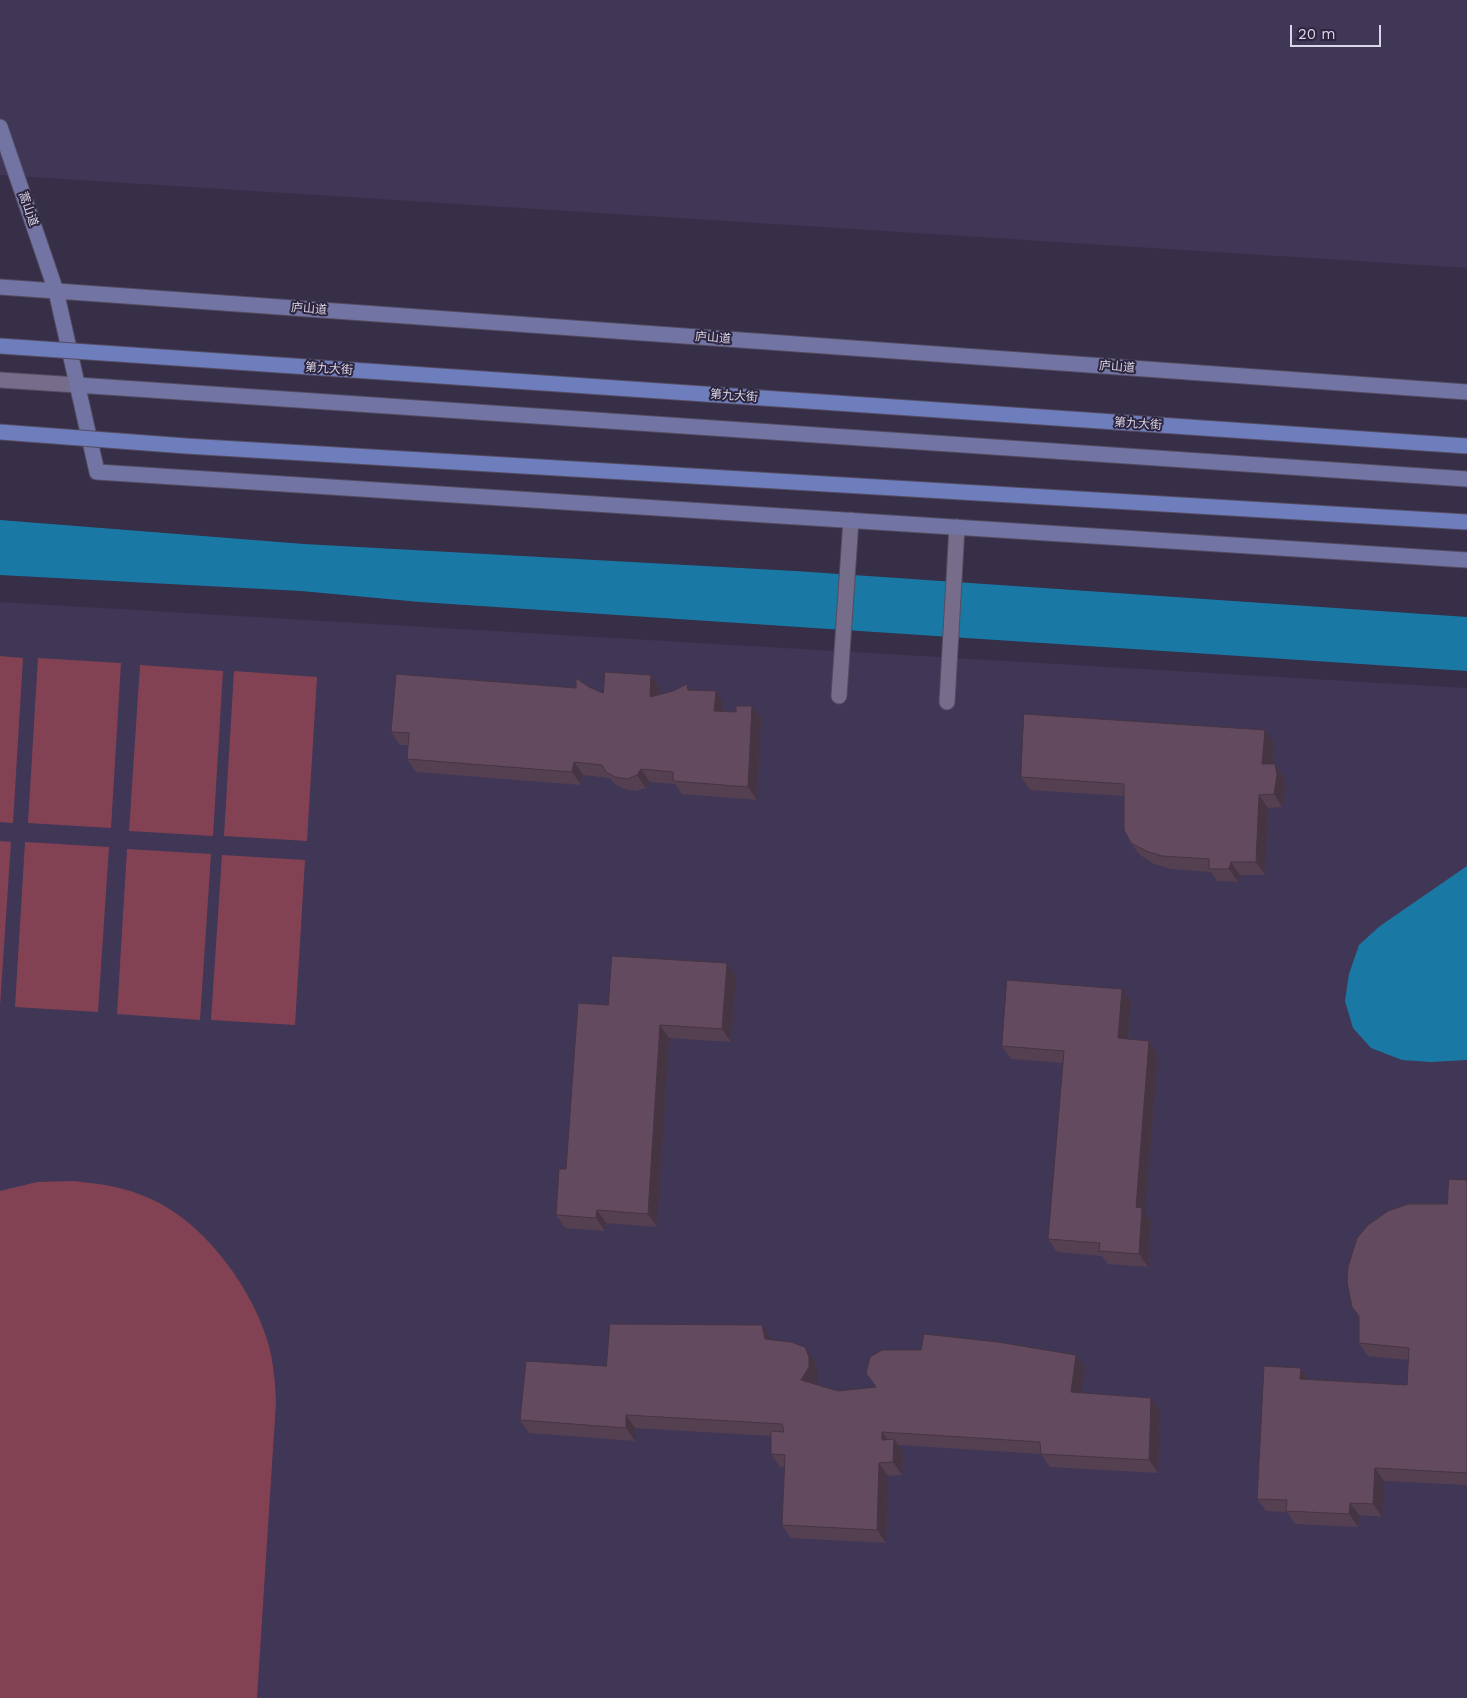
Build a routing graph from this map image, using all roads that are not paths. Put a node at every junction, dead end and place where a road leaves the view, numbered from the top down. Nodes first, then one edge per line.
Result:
1 (0, 127) edge
2 (0, 287) edge
3 (56, 291) junction
4 (0, 346) edge
5 (0, 380) edge
6 (77, 385) junction
7 (1467, 392) edge
8 (0, 432) edge
9 (1467, 446) edge
10 (1467, 479) edge
11 (851, 520) junction
12 (1467, 522) edge
13 (957, 527) junction
14 (1467, 560) edge
15 (839, 696) dead end
16 (947, 702) dead end

1 - 3 street, 蒿山道
2 - 3 street, 庐山道
3 - 6 street
3 - 7 street, 庐山道
4 - 9 main road, 第九大街, bridge
5 - 6 lane
6 - 10 street
6 - 11 street
8 - 12 main road, bridge
11 - 13 street
11 - 15 lane
13 - 14 street
13 - 16 lane

